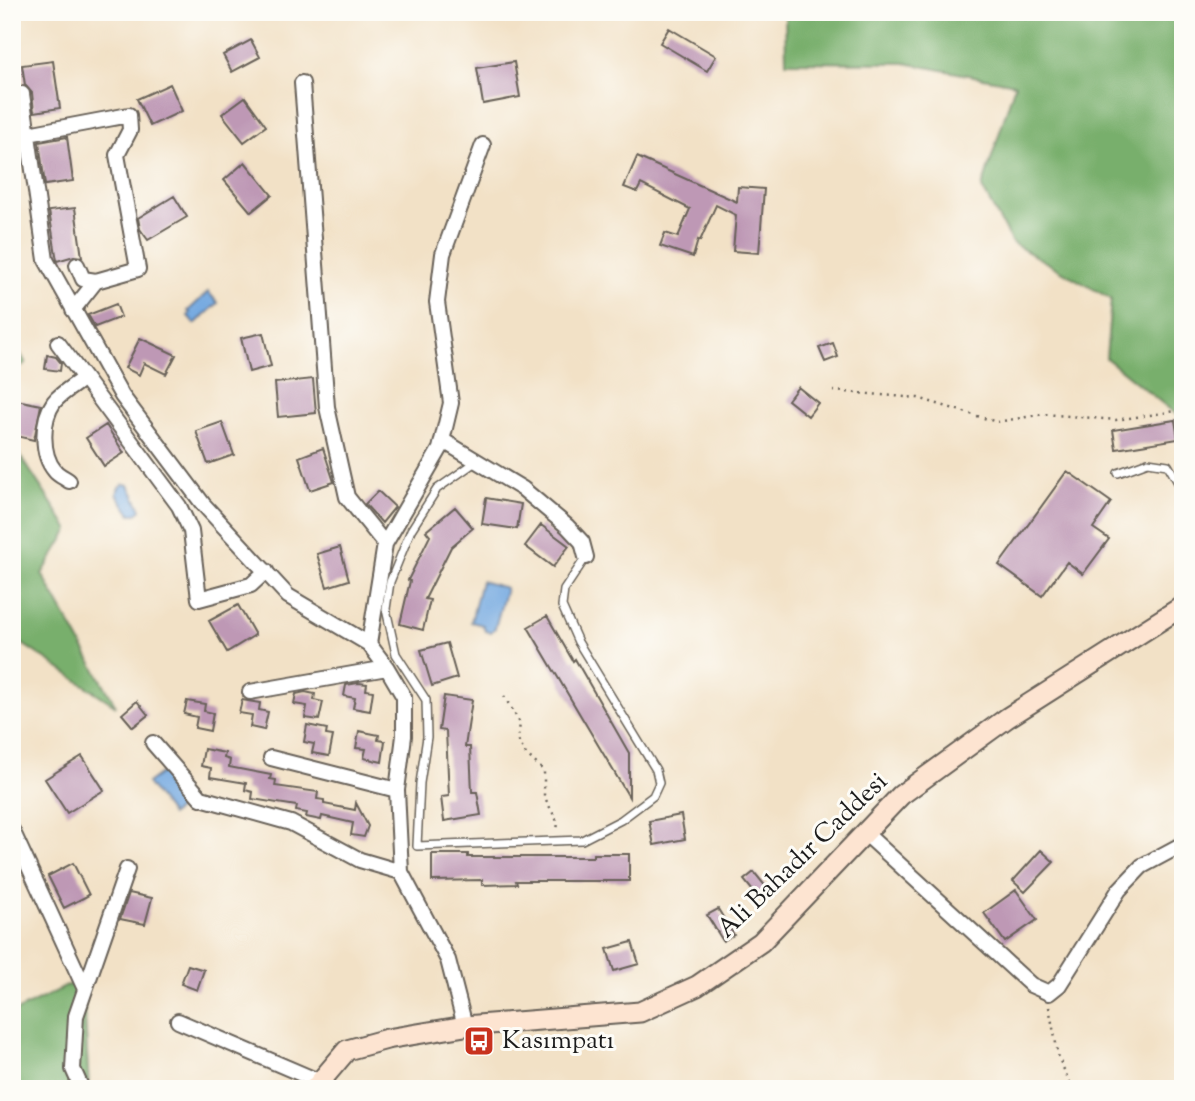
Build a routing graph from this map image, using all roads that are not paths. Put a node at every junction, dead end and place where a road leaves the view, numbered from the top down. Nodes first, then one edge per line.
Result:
1 (302, 83) dead end
2 (22, 94) dead end
3 (28, 134) junction
4 (483, 145) dead end
5 (76, 265) dead end
6 (96, 281) junction
7 (73, 310) junction
8 (58, 343) dead end
9 (84, 378) junction
10 (442, 440) junction
11 (477, 461) junction
12 (1118, 473) dead end
13 (69, 481) dead end
14 (1183, 491) edge
15 (385, 544) junction
16 (586, 557) joint
17 (266, 571) junction
18 (1183, 606) edge
19 (369, 644) junction
20 (387, 668) junction
21 (250, 692) dead end
22 (153, 743) dead end
23 (271, 758) dead end
24 (397, 790) junction
25 (12, 830) edge
26 (865, 833) junction
27 (1183, 844) edge
28 (127, 869) dead end
29 (401, 872) junction
30 (85, 989) junction
31 (178, 1021) dead end
32 (465, 1026) junction
33 (316, 1085) edge
34 (82, 1089) edge

1 - 15 street
2 - 3 street
3 - 6 street
3 - 7 street
4 - 10 street
5 - 6 street
6 - 7 street
7 - 17 street
8 - 9 street
9 - 13 street
9 - 17 street
10 - 11 street
10 - 15 street
11 - 16 street
11 - 16 lane
12 - 14 lane
15 - 19 street
17 - 19 street
18 - 26 main road, Ali Bahadır Caddesi
19 - 20 street
20 - 21 street
20 - 24 street
22 - 29 street
23 - 24 street
24 - 29 street
25 - 30 street
26 - 27 street
26 - 32 main road, Ali Bahadır Caddesi
28 - 30 street
29 - 32 street
30 - 34 street
31 - 33 street
32 - 33 main road, Ali Bahadır Caddesi

